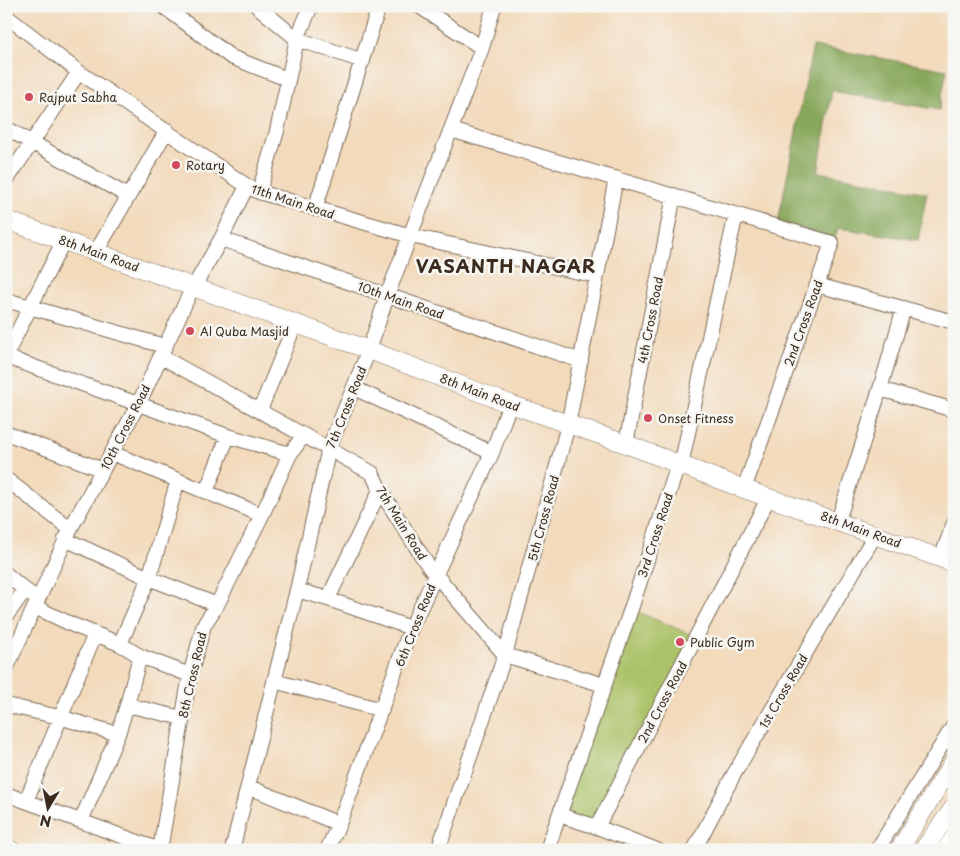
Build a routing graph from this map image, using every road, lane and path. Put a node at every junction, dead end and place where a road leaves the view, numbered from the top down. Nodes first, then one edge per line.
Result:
1 (163, 6) edge
2 (257, 6) edge
3 (310, 6) edge
4 (379, 6) edge
5 (419, 6) edge
6 (494, 6) edge
7 (6, 16) edge
8 (297, 39) junction
9 (482, 48) junction
10 (363, 61) junction
11 (79, 72) junction
12 (287, 79) junction
13 (6, 128) edge
14 (167, 130) junction
15 (451, 130) junction
16 (32, 142) junction
17 (616, 178) junction
18 (6, 181) edge
19 (253, 189) junction
20 (674, 195) junction
21 (128, 196) junction
22 (315, 209) junction
23 (736, 214) junction
24 (6, 220) edge
25 (411, 236) junction
26 (221, 238) junction
27 (64, 240) junction
28 (96, 252) junction
29 (597, 276) junction
30 (817, 285) junction
31 (193, 287) junction
32 (387, 296) junction
33 (6, 300) edge
34 (30, 308) junction
35 (904, 308) junction
36 (954, 322) edge
37 (295, 324) junction
38 (369, 350) junction
39 (162, 351) junction
40 (6, 356) edge
41 (581, 361) junction
42 (354, 388) junction
43 (880, 389) junction
44 (139, 403) junction
45 (510, 404) junction
46 (260, 410) junction
47 (954, 410) edge
48 (568, 424) junction
49 (6, 433) edge
50 (304, 435) junction
51 (228, 436) junction
52 (626, 444) junction
53 (329, 448) junction
54 (112, 453) junction
55 (492, 453) junction
56 (290, 454) junction
57 (681, 465) junction
58 (103, 470) junction
59 (6, 479) edge
60 (178, 480) junction
61 (744, 488) junction
62 (380, 490) junction
63 (206, 492) junction
64 (769, 497) junction
65 (262, 515) junction
66 (838, 521) junction
67 (954, 523) edge
68 (68, 534) junction
69 (875, 535) junction
70 (947, 560) edge
71 (6, 574) edge
72 (436, 574) junction
73 (149, 578) junction
74 (25, 590) junction
75 (297, 590) junction
76 (328, 599) junction
77 (37, 603) junction
78 (217, 605) junction
79 (6, 616) edge
80 (412, 628) junction
81 (95, 634) junction
82 (120, 644) junction
83 (505, 655) junction
84 (140, 656) junction
85 (6, 669) edge
86 (190, 675) junction
87 (274, 681) junction
88 (604, 685) junction
89 (6, 704) edge
90 (128, 705) junction
91 (382, 710) junction
92 (60, 717) junction
93 (182, 718) junction
94 (954, 725) edge
95 (118, 734) junction
96 (954, 761) edge
97 (249, 787) junction
98 (6, 794) edge
99 (26, 802) junction
100 (954, 807) edge
101 (559, 816) junction
102 (81, 821) junction
103 (339, 824) junction
104 (597, 827) junction
105 (954, 835) edge
106 (6, 847) edge
107 (11, 850) edge
108 (160, 850) edge
109 (232, 850) edge
110 (327, 850) edge
111 (438, 850) edge
112 (547, 850) edge
113 (657, 850) edge
114 (694, 850) edge
115 (877, 850) edge
116 (899, 850) edge
117 (923, 850) edge
118 (943, 850) edge

1 - 12 street
2 - 8 street
3 - 8 street, 10th Cross Road
4 - 10 street
5 - 9 street
6 - 9 street, 7th Cross Road
7 - 11 street, 11th Main Road
8 - 10 street
8 - 12 street, 10th Cross Road
9 - 15 street, 7th Cross Road
10 - 22 street
11 - 14 street, 11th Main Road
11 - 16 street
12 - 19 street, 10th Cross Road
13 - 16 street
14 - 19 street, 11th Main Road
14 - 21 street
15 - 17 street
15 - 25 street, 7th Cross Road
16 - 18 street
16 - 21 street
17 - 20 street
17 - 29 street, 5th Cross Road
19 - 22 street, 11th Main Road
19 - 26 street, 10th Cross Road
20 - 23 street
20 - 52 street, 4th Cross Road
21 - 28 street
22 - 25 street, 11th Main Road
23 - 30 street, 2nd Cross Road
23 - 57 street, 3rd Cross Road
24 - 27 street, 8th Main Road
25 - 29 street, 11th Main Road
25 - 32 street, 7th Cross Road
26 - 31 street, 10th Cross Road
26 - 32 street, 10th Main Road
27 - 28 street, 8th Main Road
27 - 34 street
28 - 31 street, 8th Main Road
29 - 41 street, 5th Cross Road
30 - 35 street
30 - 61 street, 2nd Cross Road
31 - 37 street, 8th Main Road
31 - 39 street, 10th Cross Road
32 - 38 street, 7th Cross Road
32 - 41 street, 10th Main Road
33 - 34 street, 7th Main Road
34 - 39 street, 7th Main Road
34 - 40 street
35 - 36 street
35 - 43 street
37 - 38 street, 8th Main Road
37 - 46 street
38 - 42 street, 7th Cross Road
38 - 45 street, 8th Main Road
39 - 44 street, 10th Cross Road
39 - 46 street, 7th Main Road
40 - 44 street
41 - 48 street, 5th Cross Road
42 - 53 street, 7th Cross Road
42 - 55 street
43 - 47 street
43 - 66 street
44 - 51 street
44 - 54 street, 10th Cross Road
45 - 48 street, 8th Main Road
45 - 55 street, 6th Cross Road
46 - 50 street, 7th Main Road
48 - 52 street, 8th Main Road
48 - 83 street, 5th Cross Road
49 - 58 street
50 - 53 street, 7th Main Road
50 - 56 street, 8th Cross Road
51 - 56 street
51 - 63 street
52 - 57 street, 8th Main Road
53 - 62 street, 7th Main Road
53 - 75 street, 7th Cross Road
54 - 58 street, 10th Cross Road
54 - 60 street
55 - 72 street, 6th Cross Road
56 - 65 street, 8th Cross Road
57 - 61 street, 8th Main Road
57 - 88 street, 3rd Cross Road
58 - 68 street, 10th Cross Road
59 - 68 street
60 - 63 street
60 - 73 street
61 - 64 street, 8th Main Road
62 - 72 street, 7th Main Road
62 - 76 street
63 - 65 street
64 - 66 street, 8th Main Road
64 - 104 street, 2nd Cross Road
65 - 78 street, 8th Cross Road
66 - 69 street, 8th Main Road
67 - 70 street
68 - 73 street
68 - 77 street, 10th Cross Road
69 - 70 street, 8th Main Road
69 - 114 street, 1st Cross Road
71 - 74 street
72 - 80 street, 6th Cross Road
72 - 83 street, 7th Main Road
73 - 78 street
73 - 82 street
74 - 77 street
74 - 79 street
75 - 76 street
75 - 87 street, 7th Cross Road
76 - 80 street
77 - 81 street
77 - 85 street, 10th Cross Road
78 - 86 street, 8th Cross Road
80 - 91 street, 6th Cross Road
81 - 82 street
81 - 92 street
82 - 84 street
83 - 88 street
83 - 111 street, 5th Cross Road
84 - 86 street
84 - 90 street
86 - 93 street, 8th Cross Road
87 - 91 street
87 - 97 street, 7th Cross Road
88 - 101 street, 3rd Cross Road
89 - 92 street
90 - 93 street
90 - 95 street
91 - 103 street, 6th Cross Road
92 - 95 street
92 - 99 street
93 - 108 street, 8th Cross Road
94 - 115 street
95 - 102 street
96 - 116 street
97 - 103 street
97 - 109 street, 7th Cross Road
98 - 99 street
99 - 102 street
100 - 117 street
101 - 104 street
101 - 112 street, 3rd Cross Road
102 - 108 street
103 - 110 street, 6th Cross Road
104 - 113 street
105 - 118 street
106 - 107 street

